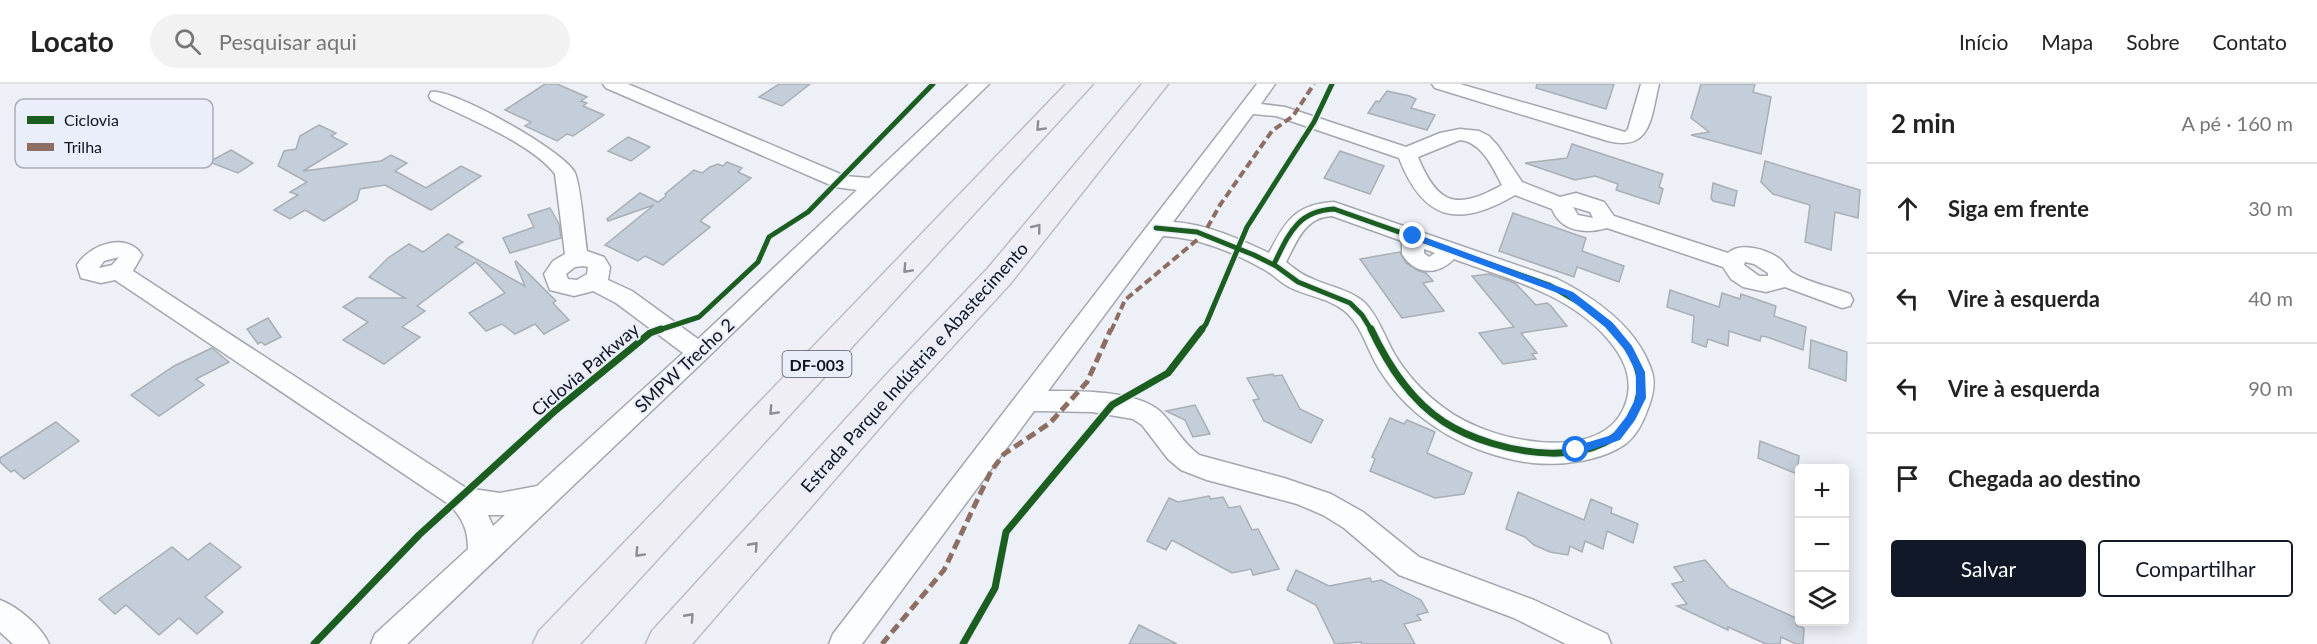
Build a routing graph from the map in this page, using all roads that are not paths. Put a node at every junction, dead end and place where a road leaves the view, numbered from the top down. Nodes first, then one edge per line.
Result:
1 (612, 84) edge
2 (1080, 84) edge
3 (1155, 84) edge
4 (1441, 84) edge
5 (1650, 84) edge
6 (977, 85) edge
7 (438, 96) dead end
8 (1257, 96) edge
9 (1407, 154) junction
10 (858, 188) junction
11 (1514, 188) junction
12 (1171, 210) junction
13 (1156, 228) junction
14 (1189, 230) junction
15 (577, 259) junction
16 (1274, 264) junction
17 (117, 271) dead end
18 (592, 282) junction
19 (1842, 300) dead end
20 (699, 352) junction
21 (1026, 401) junction
22 (544, 495) junction
23 (459, 497) junction
24 (482, 552) junction
25 (0, 613) edge
26 (34, 644) edge
27 (386, 644) edge
28 (553, 644) edge
29 (666, 644) edge
30 (844, 644) edge
31 (1596, 644) edge

1 - 10 street
2 -> 28 highway, DF-003
29 -> 3 highway, Estrada Parque Indústria e Abastecimento
4 - 5 street
6 - 10 street, SMPW Trecho 2
7 - 15 street
8 - 9 street
8 - 12 street
9 - 11 street
9 - 11 street
10 - 20 street, SMPW Trecho 2
11 - 19 street
12 - 13 street
12 - 14 street
13 - 14 street
13 - 21 street
14 - 16 street
15 - 18 street
15 - 18 street
16 - 16 street
17 - 23 street
18 - 20 street
20 - 22 street, SMPW Trecho 2
21 - 30 street
21 - 31 street
22 - 23 street
22 - 24 street, SMPW Trecho 2
23 - 24 street
24 - 27 street, SMPW Trecho 2
25 - 26 street

